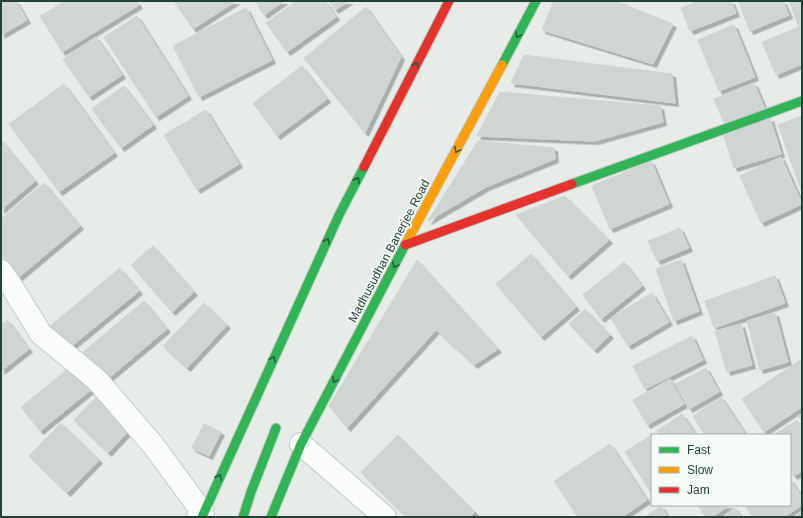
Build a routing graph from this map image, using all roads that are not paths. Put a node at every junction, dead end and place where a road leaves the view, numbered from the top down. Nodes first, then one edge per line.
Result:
1 (449, 1) edge
2 (536, 1) edge
3 (802, 101) edge
4 (406, 245) junction
5 (1, 271) edge
6 (276, 428) dead end
7 (301, 444) junction
8 (201, 516) edge
9 (243, 517) edge
10 (271, 517) edge
11 (385, 517) edge

8 -> 1 street
2 -> 4 street, Madhusudhan Banerjee Road
3 - 4 street
4 -> 7 street, Madhusudhan Banerjee Road
5 - 8 street
6 - 9 street
7 - 10 street, Madhusudhan Banerjee Road
7 - 11 street

